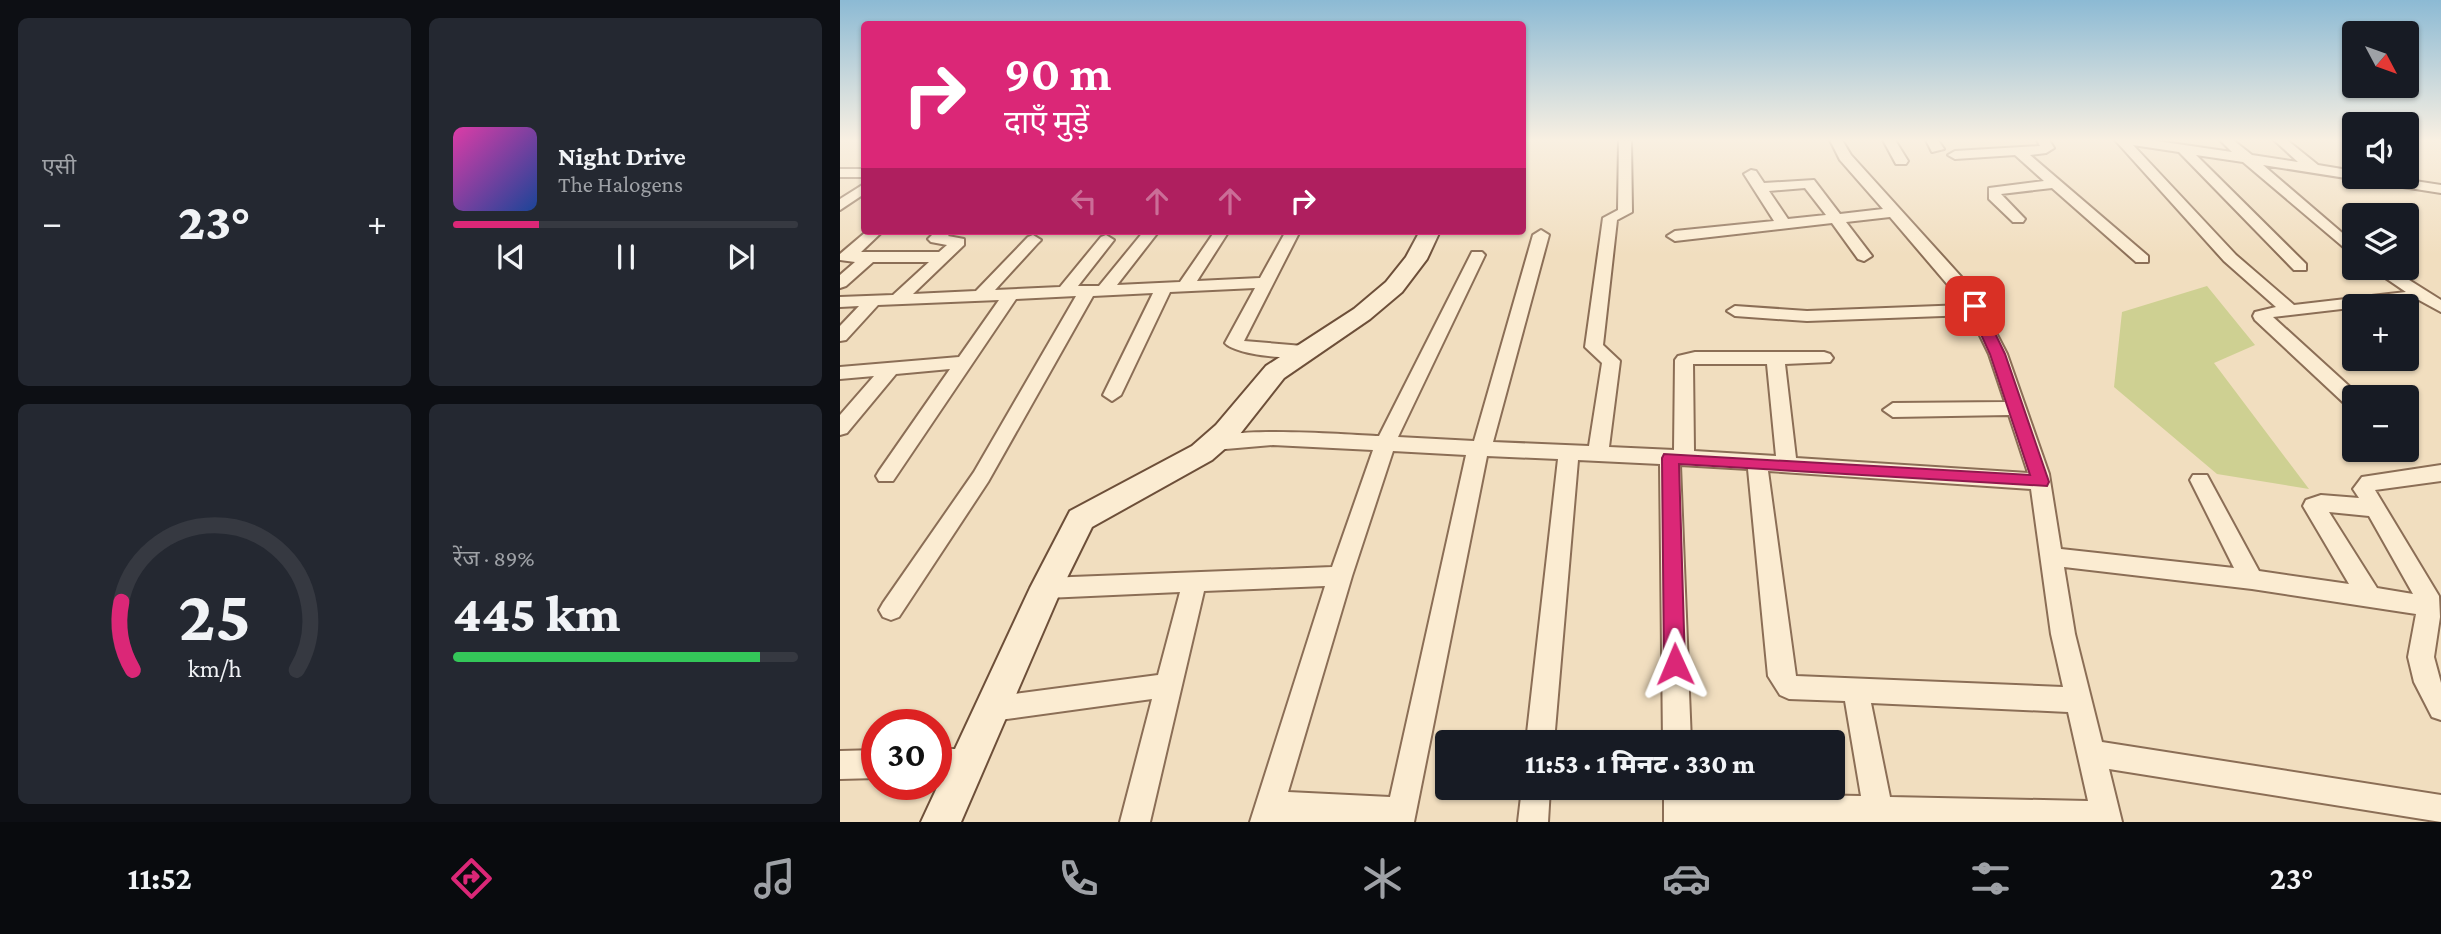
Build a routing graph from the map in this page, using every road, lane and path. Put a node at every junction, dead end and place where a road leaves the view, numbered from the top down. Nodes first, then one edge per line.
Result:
1 (1625, 178) edge
2 (1754, 178) edge
3 (1864, 178) edge
4 (2048, 178) edge
5 (2158, 178) edge
6 (2212, 178) edge
7 (2270, 178) edge
8 (2054, 184) junction
9 (2419, 185) edge
10 (1760, 188) junction
11 (861, 189) edge
12 (2441, 189) edge
13 (861, 203) edge
14 (842, 204) edge
15 (1895, 212) junction
16 (1836, 219) junction
17 (2018, 219) dead end
18 (1784, 224) junction
19 (871, 235) edge
20 (940, 235) edge
21 (1148, 235) edge
22 (1219, 235) edge
23 (1291, 235) edge
24 (1428, 235) edge
25 (1541, 235) dead end
26 (1675, 236) dead end
27 (1033, 240) dead end
28 (1106, 240) dead end
29 (2342, 241) edge
30 (1477, 255) dead end
31 (1864, 256) dead end
32 (943, 257) junction
33 (867, 259) junction
34 (2142, 259) dead end
35 (2300, 267) dead end
36 (2398, 280) edge
37 (840, 283) edge
38 (1265, 284) junction
39 (1185, 287) junction
40 (1164, 288) junction
41 (1096, 291) junction
42 (1065, 292) junction
43 (1011, 294) junction
44 (2422, 295) junction
45 (980, 296) junction
46 (898, 299) junction
47 (874, 300) junction
48 (840, 302) edge
49 (2441, 307) edge
50 (1977, 310) junction
51 (2290, 310) junction
52 (1735, 311) dead end
53 (840, 336) edge
54 (1303, 352) junction
55 (1775, 358) junction
56 (1824, 358) dead end
57 (964, 362) junction
58 (888, 370) junction
59 (840, 373) edge
60 (2342, 390) edge
61 (1112, 395) dead end
62 (2017, 408) junction
63 (1893, 410) dead end
64 (840, 428) edge
65 (1214, 443) junction
66 (1385, 444) junction
67 (1479, 449) junction
68 (1569, 453) junction
69 (1598, 455) junction
70 (1677, 458) junction
71 (1757, 463) junction
72 (1787, 464) junction
73 (2441, 473) edge
74 (886, 476) dead end
75 (2200, 480) dead end
76 (2040, 482) junction
77 (2374, 508) junction
78 (2053, 558) junction
79 (1340, 576) junction
80 (2252, 579) junction
81 (1194, 582) junction
82 (1046, 588) junction
83 (2369, 596) junction
84 (2429, 606) junction
85 (891, 610) dead end
86 (1169, 685) junction
87 (1856, 691) junction
88 (2078, 700) junction
89 (2441, 708) edge
90 (992, 709) junction
91 (1541, 730) edge
92 (1677, 730) edge
93 (2090, 753) junction
94 (952, 763) edge
95 (968, 763) junction
96 (861, 764) edge
97 (840, 765) edge
98 (1535, 800) edge
99 (1678, 806) edge
100 (2441, 809) edge
101 (1267, 813) edge
102 (1879, 816) edge
103 (1401, 817) edge
104 (2106, 819) edge
105 (942, 822) edge
106 (1135, 822) edge
107 (1533, 822) edge

1 - 69 street
2 - 10 street
3 - 15 street
4 - 8 street
5 - 51 street
6 - 35 street
7 - 29 street
8 - 17 street
8 - 34 street
9 - 12 street
10 - 16 street
10 - 18 street
11 - 14 street
13 - 14 street
15 - 16 street
15 - 50 street
16 - 18 street
16 - 31 street
18 - 26 street
19 - 33 street
20 - 32 street
21 - 41 street
22 - 39 street
23 - 38 street
24 - 54 street
25 - 67 street
27 - 45 street
28 - 42 street
30 - 66 street
32 - 33 street
32 - 46 street
33 - 37 street
36 - 44 street
38 - 39 street
38 - 54 street
39 - 40 street
40 - 41 street
40 - 61 street
41 - 42 street
41 - 85 street
42 - 43 street
43 - 45 street
43 - 57 street
44 - 49 street
44 - 51 street
45 - 46 street
46 - 47 street
47 - 48 street
47 - 53 street
50 - 52 street
50 - 62 street
51 - 60 street
54 - 65 street
55 - 56 street
55 - 70 street
55 - 72 street
57 - 58 street
57 - 74 street
58 - 59 street
58 - 64 street
62 - 63 street
62 - 76 street
65 - 66 street
65 - 82 street
66 - 67 street
66 - 79 street
67 - 68 street
67 - 103 street
68 - 69 street
68 - 91 street
69 - 70 street
70 - 71 street
70 - 92 street
71 - 72 street
71 - 87 street
72 - 76 street
73 - 77 street
75 - 80 street
76 - 78 street
77 - 83 street
77 - 84 street
78 - 80 street
78 - 88 street
79 - 81 street
79 - 101 street
80 - 83 street
81 - 82 street
81 - 86 street
82 - 90 street
83 - 84 street
84 - 89 street
86 - 90 street
86 - 106 street
87 - 88 street
87 - 102 street
88 - 93 street
90 - 95 street
93 - 100 street
93 - 104 street
94 - 95 street
95 - 105 street
96 - 97 street
98 - 107 street
99 - 102 street
101 - 103 street
102 - 104 street

